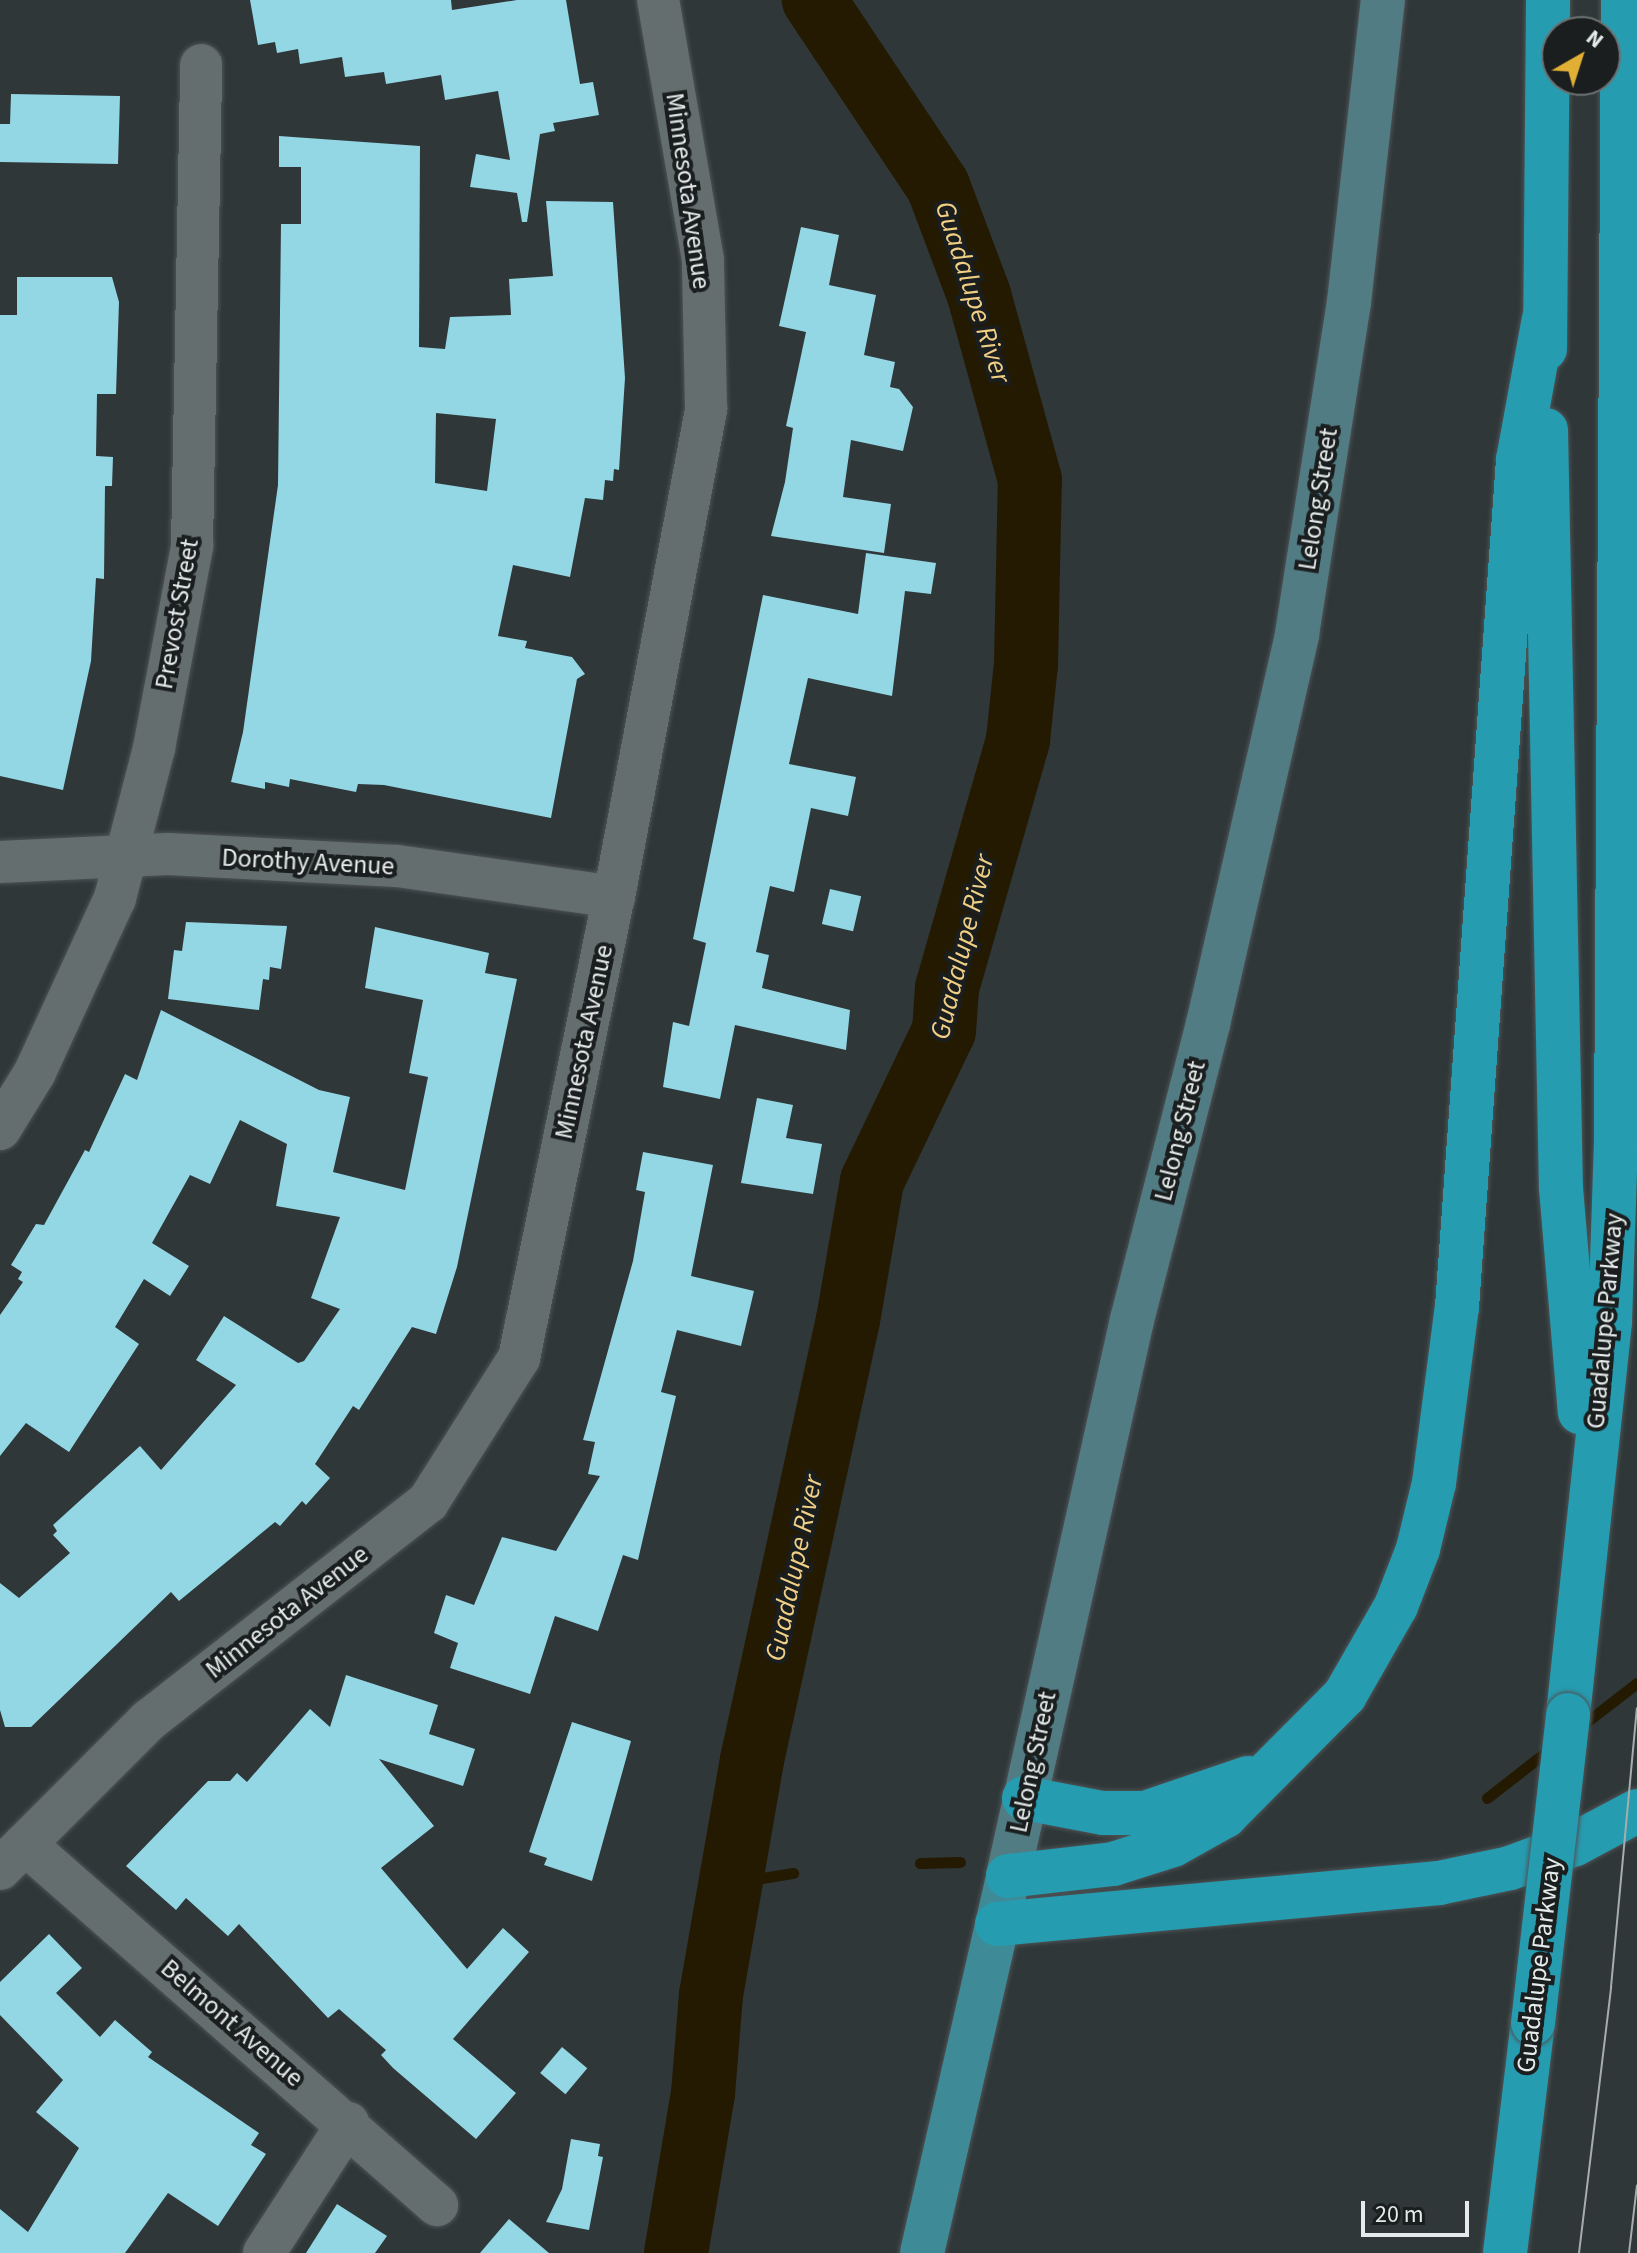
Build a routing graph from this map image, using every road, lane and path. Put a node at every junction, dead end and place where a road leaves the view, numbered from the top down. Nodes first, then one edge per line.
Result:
1 (658, 0) edge
2 (1383, 0) edge
3 (1548, 0) edge
4 (1623, 0) edge
5 (201, 65) dead end
6 (1544, 319) junction
7 (126, 858) junction
8 (0, 862) edge
9 (614, 897) junction
10 (0, 1129) edge
11 (1587, 1503) junction
12 (1265, 1771) junction
13 (1024, 1798) junction
14 (1637, 1811) edge
15 (13, 1856) edge
16 (1008, 1876) junction
17 (997, 1924) junction
18 (348, 2123) junction
19 (437, 2205) dead end
20 (264, 2253) edge
21 (922, 2253) edge
22 (1505, 2253) edge

1 - 9 street, Minnesota Avenue
2 - 13 main road, Lelong Street
3 - 6 highway
4 - 11 highway, Guadalupe Parkway
5 - 7 street, Prevost Street
6 - 11 highway
6 - 12 highway
7 - 8 street, Dorothy Avenue
7 - 9 street, Dorothy Avenue
7 - 10 street, Prevost Street
9 - 15 street, Minnesota Avenue
11 - 22 highway, Guadalupe Parkway, bridge
12 - 13 highway
12 - 16 highway
13 - 16 main road, Lelong Street
14 - 17 highway
15 - 18 street, Belmont Avenue
16 - 17 main road, Lelong Street
17 - 21 main road, Lelong Street
18 - 19 street, Belmont Avenue
18 - 20 street

